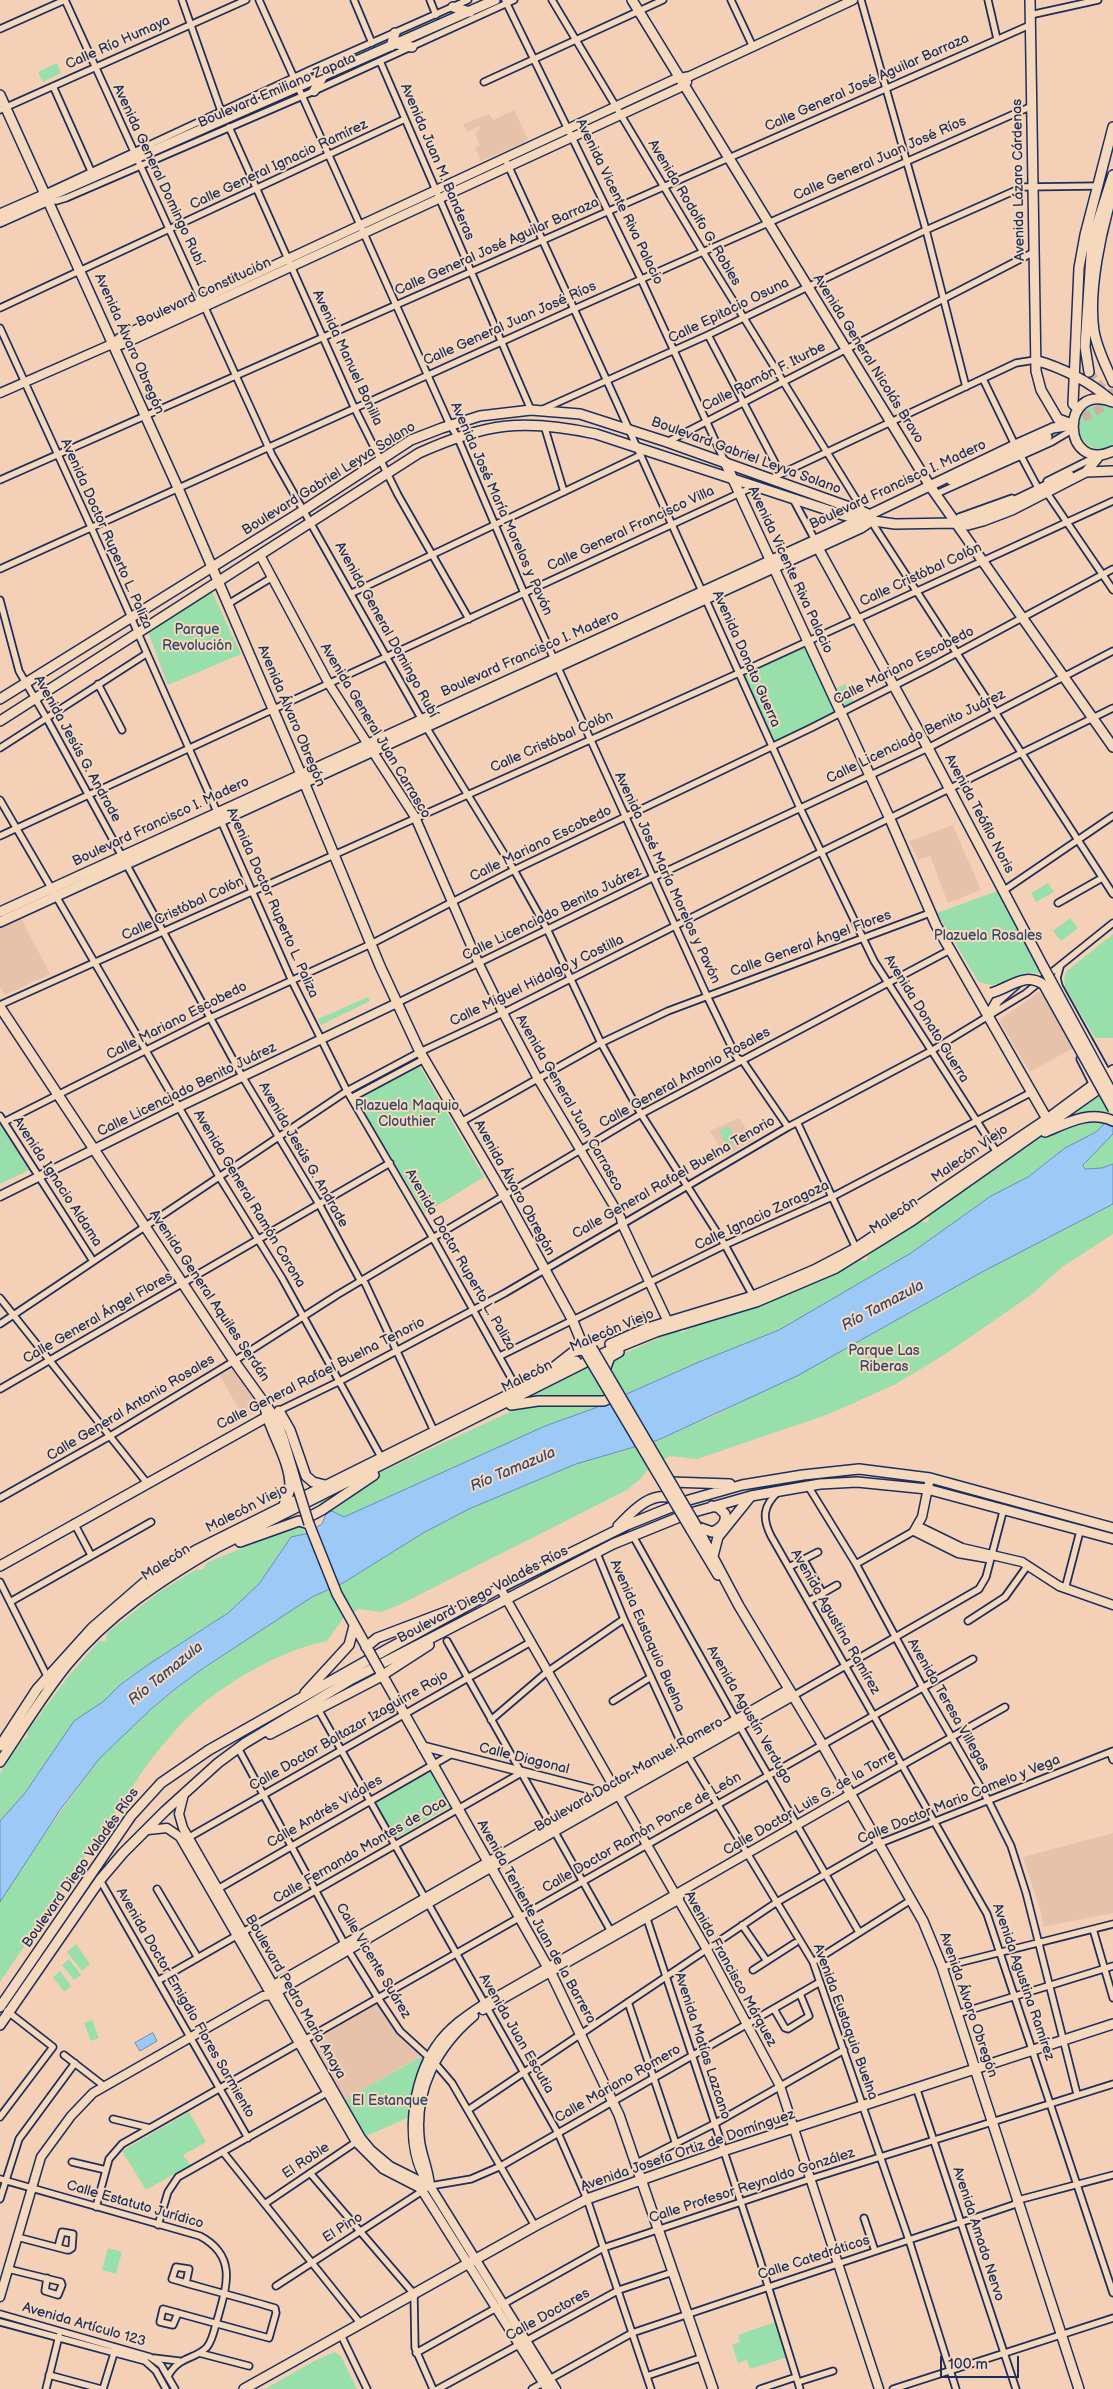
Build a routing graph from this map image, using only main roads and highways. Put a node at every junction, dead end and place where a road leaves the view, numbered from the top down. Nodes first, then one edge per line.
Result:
1 (495, 0) edge
2 (632, 0) edge
3 (1030, 0) edge
4 (453, 7) road end
5 (470, 12) junction
6 (395, 33) road end
7 (394, 45) junction
8 (412, 47) road end
9 (324, 75) junction
10 (314, 90) road end
11 (0, 96) edge
12 (3, 108) edge
13 (1113, 127) edge
14 (181, 130) road end
15 (192, 132) junction
16 (1113, 175) edge
17 (1113, 192) edge
18 (47, 197) junction
19 (0, 214) edge
20 (0, 222) edge
21 (1035, 360) junction
22 (1089, 372) tunnel mouth
23 (1074, 376) junction
24 (1113, 382) edge
25 (1112, 402) edge
26 (1078, 409) junction
27 (1072, 426) junction
28 (1047, 437) tunnel mouth
29 (1113, 451) edge
30 (1102, 455) junction
31 (725, 462) junction
32 (1113, 465) edge
33 (1113, 471) edge
34 (1086, 472) junction
35 (1069, 475) tunnel mouth
36 (733, 479) junction
37 (930, 486) junction
38 (866, 517) junction
39 (955, 523) junction
40 (816, 544) junction
41 (772, 564) junction
42 (211, 567) junction
43 (218, 582) junction
44 (0, 699) edge
45 (0, 721) edge
46 (424, 723) junction
47 (1113, 747) edge
48 (300, 773) junction
49 (304, 782) junction
50 (220, 816) junction
51 (54, 892) junction
52 (0, 912) edge
53 (0, 922) edge
54 (964, 974) junction
55 (1019, 981) junction
56 (0, 1006) edge
57 (988, 1017) junction
58 (1111, 1075) edge
59 (1113, 1095) edge
60 (1113, 1109) edge
61 (1047, 1119) junction
62 (1113, 1121) edge
63 (1030, 1138) junction
64 (999, 1155) junction
65 (754, 1299) junction
66 (645, 1336) junction
67 (588, 1351) junction
68 (605, 1370) junction
69 (540, 1378) junction
70 (520, 1392) junction
71 (612, 1397) junction
72 (499, 1407) junction
73 (272, 1414) junction
74 (394, 1460) junction
75 (671, 1482) junction
76 (326, 1485) junction
77 (742, 1485) junction
78 (751, 1496) junction
79 (672, 1498) junction
80 (284, 1505) junction
81 (712, 1506) junction
82 (308, 1521) junction
83 (1113, 1528) edge
84 (694, 1529) junction
85 (612, 1532) junction
86 (1113, 1539) edge
87 (218, 1547) junction
88 (713, 1556) junction
89 (0, 1566) edge
90 (740, 1606) junction
91 (465, 1607) junction
92 (475, 1615) junction
93 (353, 1625) junction
94 (368, 1650) junction
95 (381, 1673) junction
96 (47, 1676) junction
97 (44, 1694) junction
98 (300, 1699) junction
99 (241, 1745) junction
100 (0, 1746) edge
101 (209, 1750) junction
102 (1, 1760) edge
103 (200, 1778) junction
104 (119, 1834) junction
105 (123, 1853) junction
106 (0, 2007) edge
107 (1113, 2024) edge
108 (0, 2025) edge
109 (974, 2068) junction
110 (641, 2180) junction
111 (244, 2389) edge
112 (713, 2389) edge
113 (1079, 2389) edge

1 - 5 main road, Boulevard Emiliano Zapata
2 - 37 main road, Avenida General Nicolás Bravo
3 - 21 main road, Avenida Lázaro Cárdenas
4 - 5 main road
5 - 7 main road, Boulevard Emiliano Zapata
6 - 7 main road
7 - 8 main road
7 - 9 main road, Boulevard Emiliano Zapata
9 - 10 main road
9 - 15 main road, Boulevard Emiliano Zapata
11 - 12 main road, Avenida Álvaro Obregón
12 - 18 main road, Avenida Álvaro Obregón
13 - 23 main road
14 - 15 main road
15 - 18 main road, Boulevard Emiliano Zapata
16 - 22 main road
17 - 24 main road
18 - 19 main road, Boulevard Emiliano Zapata
18 - 20 main road, Boulevard Emiliano Zapata
18 - 42 main road, Avenida Álvaro Obregón
21 - 23 main road
21 - 27 main road, Avenida Lázaro Cárdenas
23 - 25 main road
23 - 26 main road
25 - 26 main road
26 - 27 main road
27 - 30 main road
27 - 37 main road, Boulevard Francisco I. Madero
28 - 37 main road
29 - 30 main road
30 - 32 main road
30 - 34 main road, Boulevard Gabriel Leyva Solano
31 - 36 main road, Avenida Vicente Riva Palacio
31 - 38 main road, Boulevard Gabriel Leyva Solano
31 - 42 main road, Boulevard Gabriel Leyva Solano
33 - 34 main road
34 - 39 main road, Boulevard Gabriel Leyva Solano
35 - 39 main road
36 - 38 main road, Boulevard Gabriel Leyva Solano
36 - 41 main road, Avenida Vicente Riva Palacio
36 - 43 main road, Boulevard Gabriel Leyva Solano
37 - 38 main road, Boulevard Francisco I. Madero
37 - 39 main road, Avenida General Nicolás Bravo
38 - 39 main road, Boulevard Gabriel Leyva Solano
38 - 40 main road, Boulevard Francisco I. Madero
39 - 47 main road, Avenida General Nicolás Bravo
40 - 41 main road, Boulevard Francisco I. Madero
40 - 59 main road, Avenida Teófilo Noris, bridge
41 - 46 main road, Boulevard Francisco I. Madero
41 - 54 main road, Avenida Vicente Riva Palacio
42 - 43 main road, Avenida Álvaro Obregón
42 - 44 main road, Boulevard Gabriel Leyva Solano
43 - 45 main road, Boulevard Gabriel Leyva Solano
43 - 48 main road, Avenida Álvaro Obregón
46 - 48 main road, Boulevard Francisco I. Madero
46 - 49 main road, Boulevard Francisco I. Madero
48 - 49 main road, Avenida Álvaro Obregón
48 - 50 main road, Boulevard Francisco I. Madero
49 - 50 main road, Boulevard Francisco I. Madero
49 - 67 main road, Avenida Álvaro Obregón
50 - 51 main road, Boulevard Francisco I. Madero
51 - 52 main road, Boulevard Francisco I. Madero
51 - 53 main road, Boulevard Francisco I. Madero
54 - 55 main road, bridge
54 - 57 main road, Avenida Vicente Riva Palacio
55 - 57 main road, bridge
55 - 60 main road, bridge
56 - 73 main road, Avenida General Aquiles Serdán
57 - 61 main road, Avenida Vicente Riva Palacio
58 - 61 main road, Malecón Viejo
58 - 63 main road, Malecón
61 - 64 main road, Malecón Viejo
62 - 63 main road
63 - 64 main road, Malecón
64 - 65 main road, Malecón Viejo
64 - 65 main road, Malecón
65 - 66 main road, Malecón
65 - 69 main road, Malecón Viejo
66 - 68 main road
66 - 70 main road, Malecón
67 - 68 main road, Avenida Álvaro Obregón, bridge
67 - 69 main road
67 - 71 main road, Avenida Álvaro Obregón, bridge
68 - 75 main road, Avenida Álvaro Obregón, bridge
69 - 70 main road, Malecón Viejo
70 - 72 main road, Malecón
70 - 76 main road, Malecón Viejo
71 - 72 main road
71 - 79 main road, Avenida Álvaro Obregón, bridge
72 - 74 main road, Malecón
73 - 76 main road
73 - 80 main road
73 - 82 main road, bridge
73 - 89 main road, Calle General Rafael Buelna Tenorio
74 - 82 main road
74 - 87 main road, Malecón
75 - 77 main road
75 - 84 main road, Avenida Álvaro Obregón, bridge
76 - 80 main road, Malecón Viejo
77 - 83 main road, Boulevard Diego Valadés Ríos
77 - 85 main road, Boulevard Diego Valadés Ríos
78 - 81 main road, Boulevard Diego Valadés Ríos
78 - 86 main road, Boulevard Diego Valadés Ríos
78 - 88 main road
79 - 84 main road, Avenida Álvaro Obregón, bridge
79 - 85 main road
80 - 96 main road, Malecón Viejo
81 - 84 main road
81 - 92 main road, Boulevard Diego Valadés Ríos
82 - 87 main road
82 - 93 main road
84 - 88 main road, Avenida Álvaro Obregón
84 - 90 main road, Avenida Álvaro Obregón
85 - 91 main road, Boulevard Diego Valadés Ríos
87 - 97 main road, Malecón
88 - 90 main road, Avenida Álvaro Obregón
90 - 109 main road, Avenida Álvaro Obregón
91 - 94 main road
91 - 98 main road, Boulevard Diego Valadés Ríos
92 - 95 main road
92 - 99 main road, Boulevard Diego Valadés Ríos
93 - 94 main road
93 - 98 main road
94 - 95 main road, bridge
95 - 99 main road
95 - 110 main road, Avenida Teniente Juan de la Barrera
96 - 97 main road
96 - 100 main road, Malecón Viejo
97 - 102 main road, Malecón
98 - 101 main road, Boulevard Diego Valadés Ríos
99 - 103 main road, Boulevard Diego Valadés Ríos
101 - 103 main road
101 - 104 main road, Boulevard Diego Valadés Ríos
103 - 105 main road, Boulevard Diego Valadés Ríos
104 - 105 main road
104 - 106 main road, Boulevard Diego Valadés Ríos
105 - 108 main road, Boulevard Diego Valadés Ríos
107 - 109 main road, Avenida Josefa Ortiz de Domínguez
109 - 110 main road, Avenida Josefa Ortiz de Domínguez
109 - 113 main road, Avenida Álvaro Obregón
110 - 111 main road, Avenida Josefa Ortiz de Domínguez
110 - 112 main road, Avenida Teniente Juan de la Barrera

